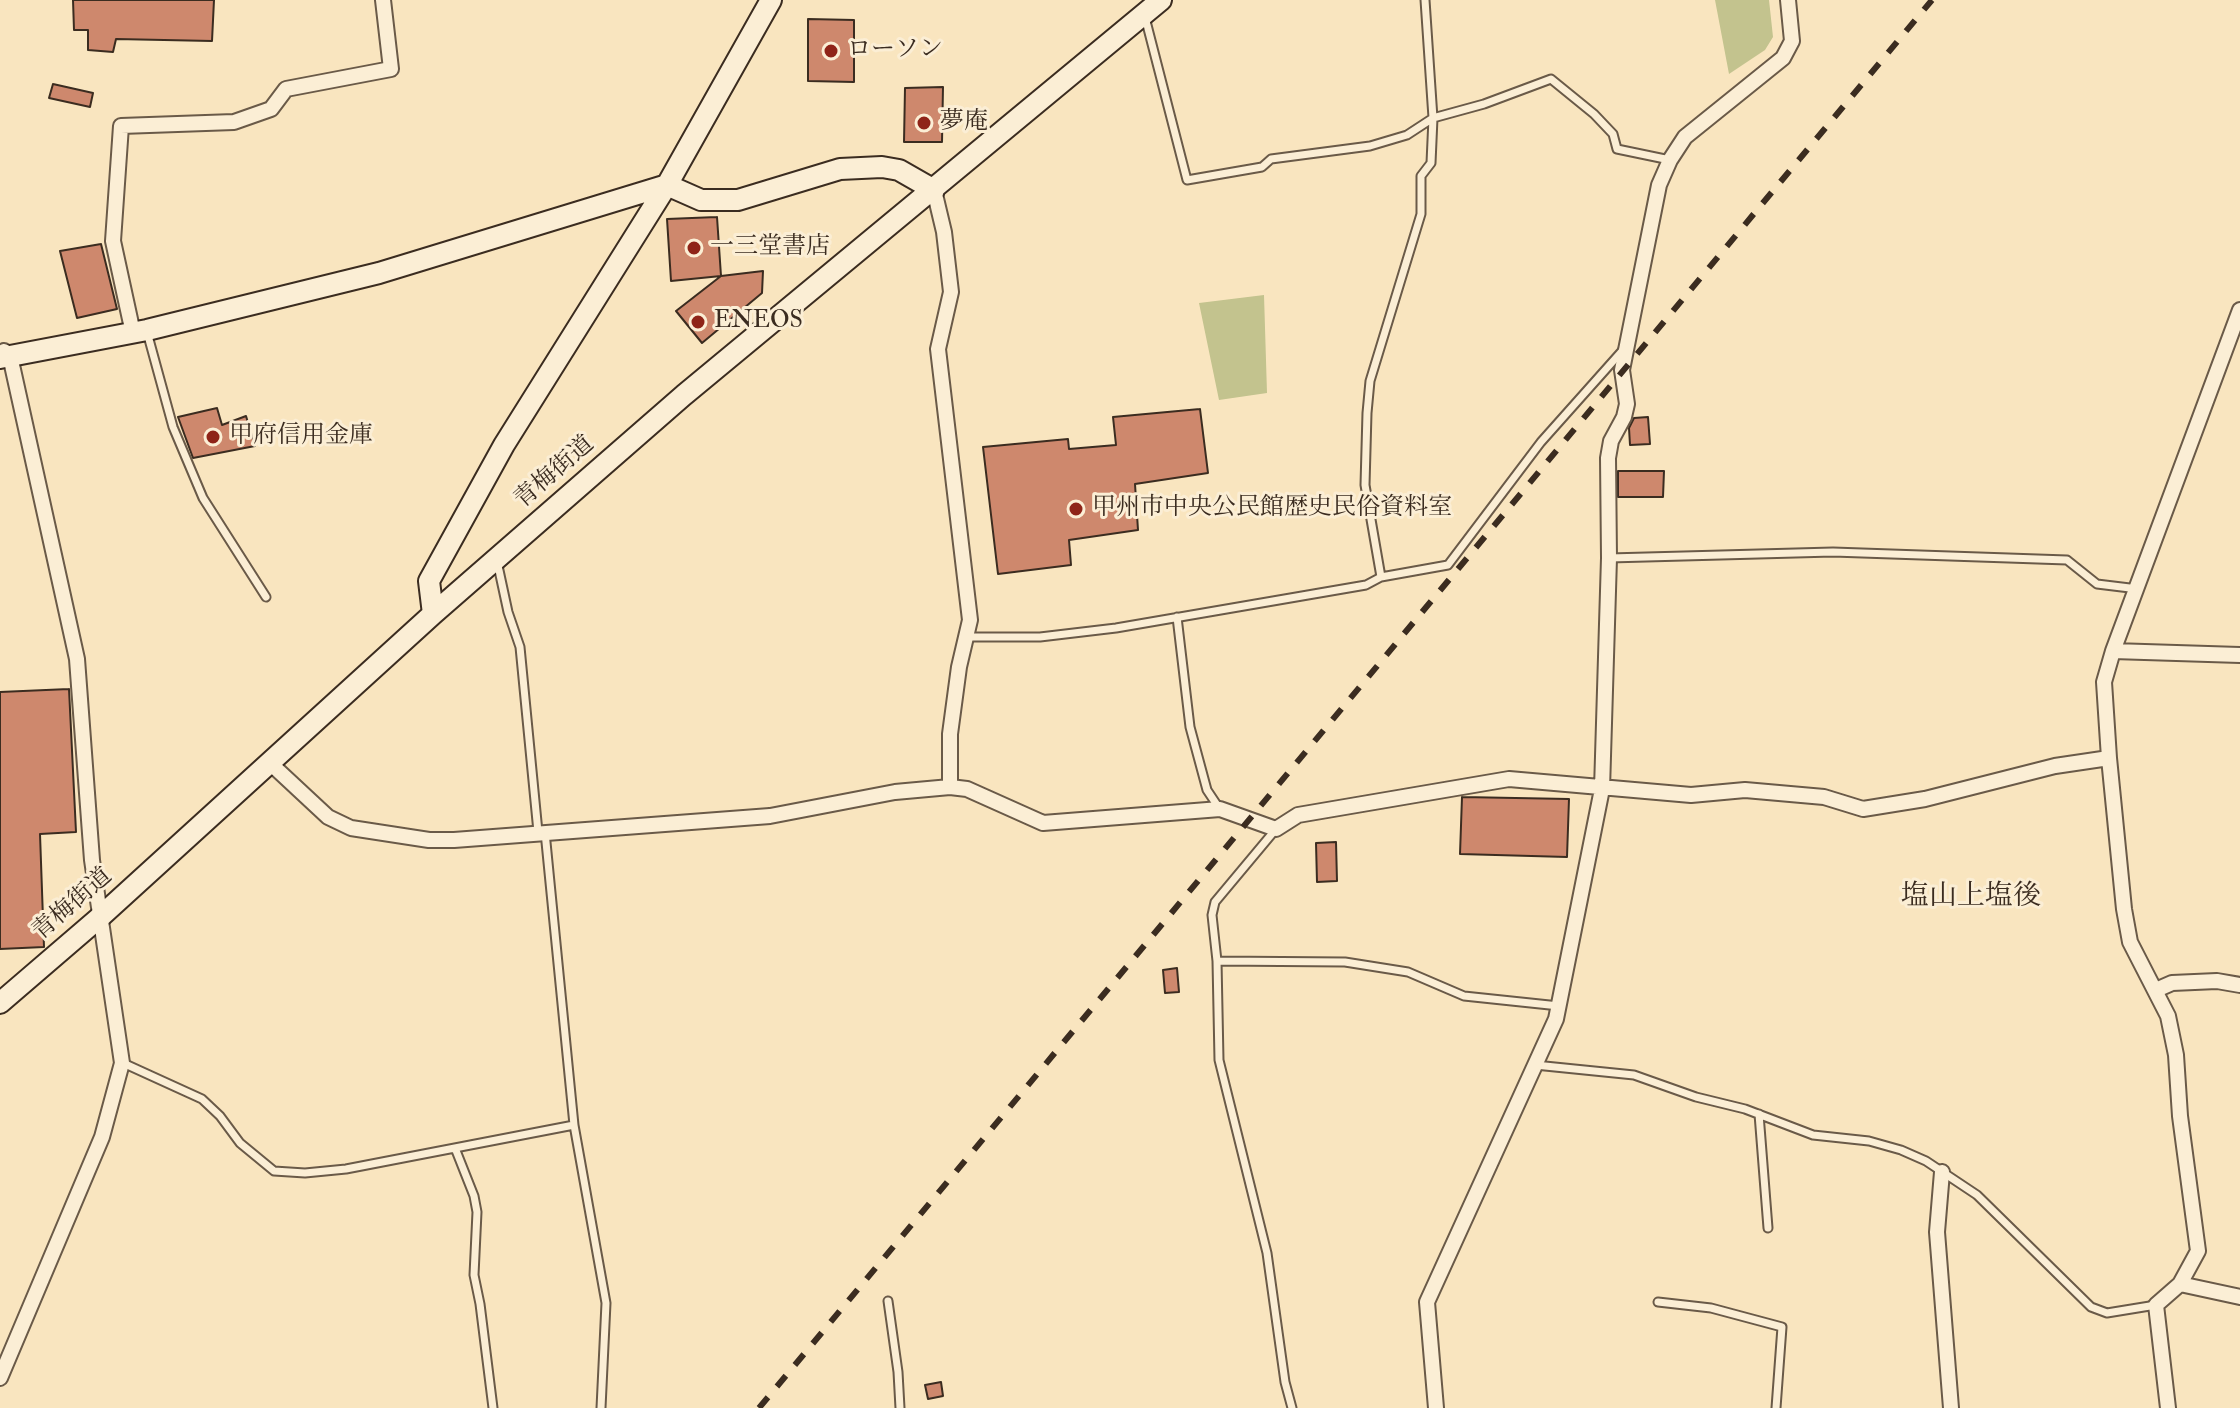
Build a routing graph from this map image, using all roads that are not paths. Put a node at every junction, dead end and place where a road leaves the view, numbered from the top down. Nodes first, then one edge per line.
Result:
1 (383, 0) edge
2 (771, 0) edge
3 (1161, 0) edge
4 (1425, 0) edge
5 (1788, 0) edge
6 (1144, 13) junction
7 (1433, 118) junction
8 (1670, 160) junction
9 (667, 185) junction
10 (934, 190) junction
11 (2240, 310) edge
12 (2237, 328) edge
13 (140, 332) junction
14 (1627, 345) junction
15 (3, 354) edge
16 (1609, 558) junction
17 (497, 559) junction
18 (1381, 577) junction
19 (2138, 589) junction
20 (266, 597) dead end
21 (433, 614) junction
22 (1177, 617) junction
23 (967, 637) junction
24 (2113, 651) junction
25 (2240, 655) edge
26 (2109, 758) junction
27 (270, 763) junction
28 (950, 787) junction
29 (1602, 789) junction
30 (1220, 809) junction
31 (1276, 829) junction
32 (541, 833) junction
33 (100, 917) junction
34 (1217, 961) junction
35 (2240, 985) edge
36 (2156, 990) junction
37 (3, 996) edge
38 (1559, 1006) junction
39 (122, 1063) junction
40 (1535, 1065) junction
41 (1759, 1114) junction
42 (574, 1125) junction
43 (455, 1148) junction
44 (1942, 1172) junction
45 (1768, 1228) dead end
46 (2180, 1284) junction
47 (2240, 1297) edge
48 (888, 1301) dead end
49 (1658, 1302) dead end
50 (2156, 1305) junction
51 (0, 1378) edge
52 (493, 1408) edge
53 (601, 1408) edge
54 (900, 1408) edge
55 (1292, 1408) edge
56 (1436, 1408) edge
57 (1776, 1408) edge
58 (1951, 1408) edge
59 (2168, 1408) edge

1 - 13 street
2 - 9 street
3 - 6 street, 青梅街道
4 - 7 lane
5 - 8 street
6 - 7 lane
6 - 10 street, 青梅街道
7 - 8 lane
7 - 18 lane
8 - 14 street
9 - 10 street
9 - 13 street
9 - 21 street
10 - 17 street, 青梅街道
10 - 23 street
11 - 12 street
12 - 19 street
13 - 15 street
13 - 20 lane
14 - 16 street
14 - 18 lane
15 - 33 street
16 - 19 lane
16 - 29 street
17 - 21 street, 青梅街道
17 - 32 lane
18 - 22 lane
19 - 24 street
21 - 27 street, 青梅街道
22 - 23 lane
22 - 30 lane
23 - 28 street
24 - 25 street
24 - 26 street
26 - 29 street
26 - 36 street
27 - 32 street
27 - 33 street, 青梅街道
28 - 30 street
28 - 32 street
29 - 31 street
29 - 38 street
30 - 31 street
31 - 34 lane
32 - 42 lane
33 - 37 street, 青梅街道
33 - 39 street
34 - 38 lane
34 - 55 lane
35 - 36 street
36 - 46 street
38 - 40 street
39 - 43 lane
39 - 51 street
40 - 41 lane
40 - 56 street
41 - 44 lane
41 - 45 lane
42 - 43 lane
42 - 53 lane
43 - 52 lane
44 - 50 lane
44 - 58 street
46 - 47 street
46 - 50 street
48 - 54 lane
49 - 57 lane
50 - 59 street

